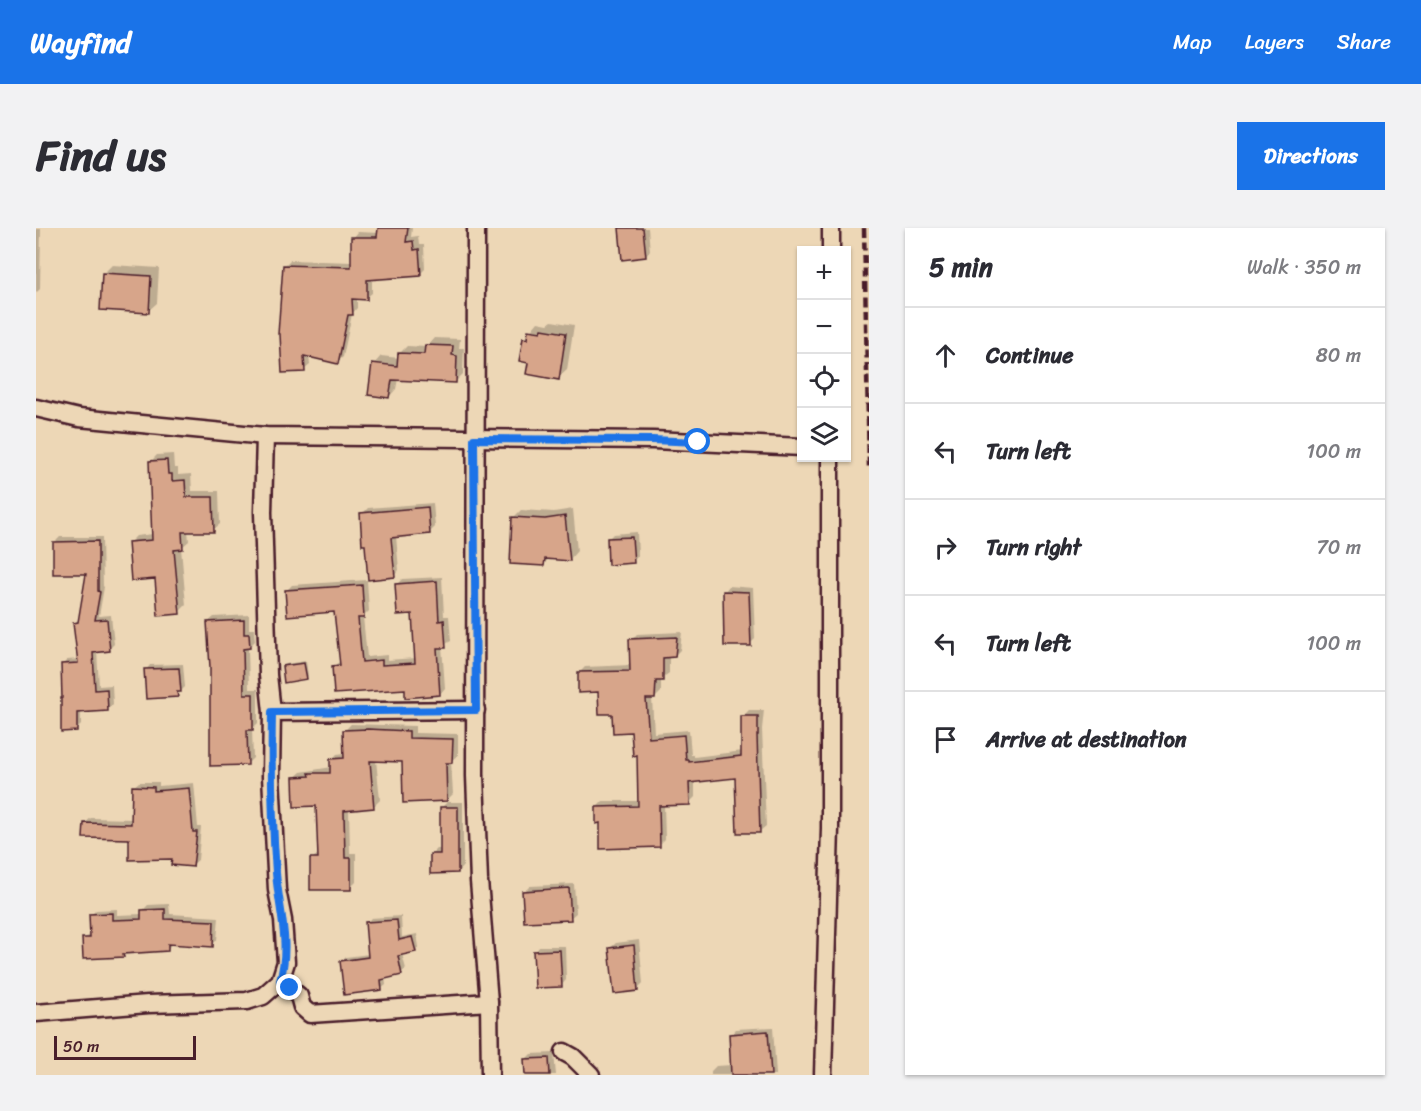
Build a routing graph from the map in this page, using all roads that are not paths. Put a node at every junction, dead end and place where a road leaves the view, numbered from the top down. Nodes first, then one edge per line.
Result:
1 (476, 228) edge
2 (831, 228) edge
3 (831, 246) edge
4 (36, 408) edge
5 (265, 436) junction
6 (474, 439) junction
7 (797, 447) edge
8 (831, 462) edge
9 (476, 710) junction
10 (272, 712) junction
11 (280, 981) junction
12 (489, 1002) junction
13 (36, 1013) edge
14 (564, 1052) dead end
15 (490, 1075) edge
16 (591, 1075) edge
17 (823, 1075) edge

1 - 6 street
2 - 3 street
4 - 5 street
5 - 6 street
5 - 10 street
6 - 7 street
6 - 9 street
8 - 17 street
9 - 10 street
9 - 12 street
10 - 11 street
11 - 12 street
11 - 13 street
12 - 15 street
14 - 16 street

